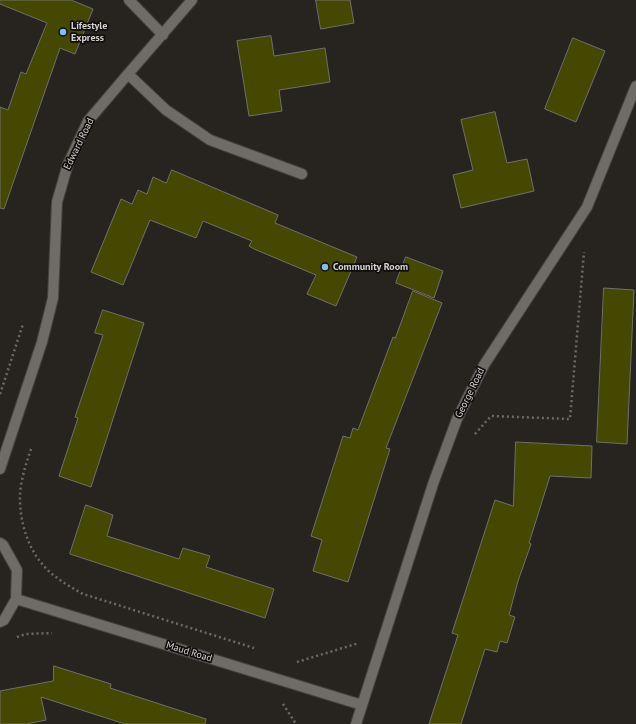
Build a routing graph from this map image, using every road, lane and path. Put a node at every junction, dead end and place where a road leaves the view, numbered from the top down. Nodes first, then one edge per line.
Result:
1 (129, 0) edge
2 (192, 0) edge
3 (163, 35) junction
4 (128, 74) junction
5 (636, 86) edge
6 (302, 174) dead end
7 (584, 246) dead end
8 (24, 320) dead end
9 (0, 394) edge
10 (473, 436) dead end
11 (33, 442) dead end
12 (0, 469) edge
13 (0, 543) edge
14 (16, 598) junction
15 (0, 622) edge
16 (58, 633) dead end
17 (13, 639) dead end
18 (361, 643) dead end
19 (261, 650) dead end
20 (290, 660) dead end
21 (277, 702) dead end
22 (362, 705) junction
23 (296, 724) edge
24 (356, 724) edge

1 - 3 street
2 - 3 street
3 - 4 street
4 - 6 street
4 - 12 street, Edward Road
5 - 22 street, George Road
7 - 10 path
8 - 9 path
11 - 19 path
13 - 14 street
14 - 15 street
14 - 22 street, Maud Road
16 - 17 path
18 - 20 path
21 - 23 path
22 - 24 street, George Road

